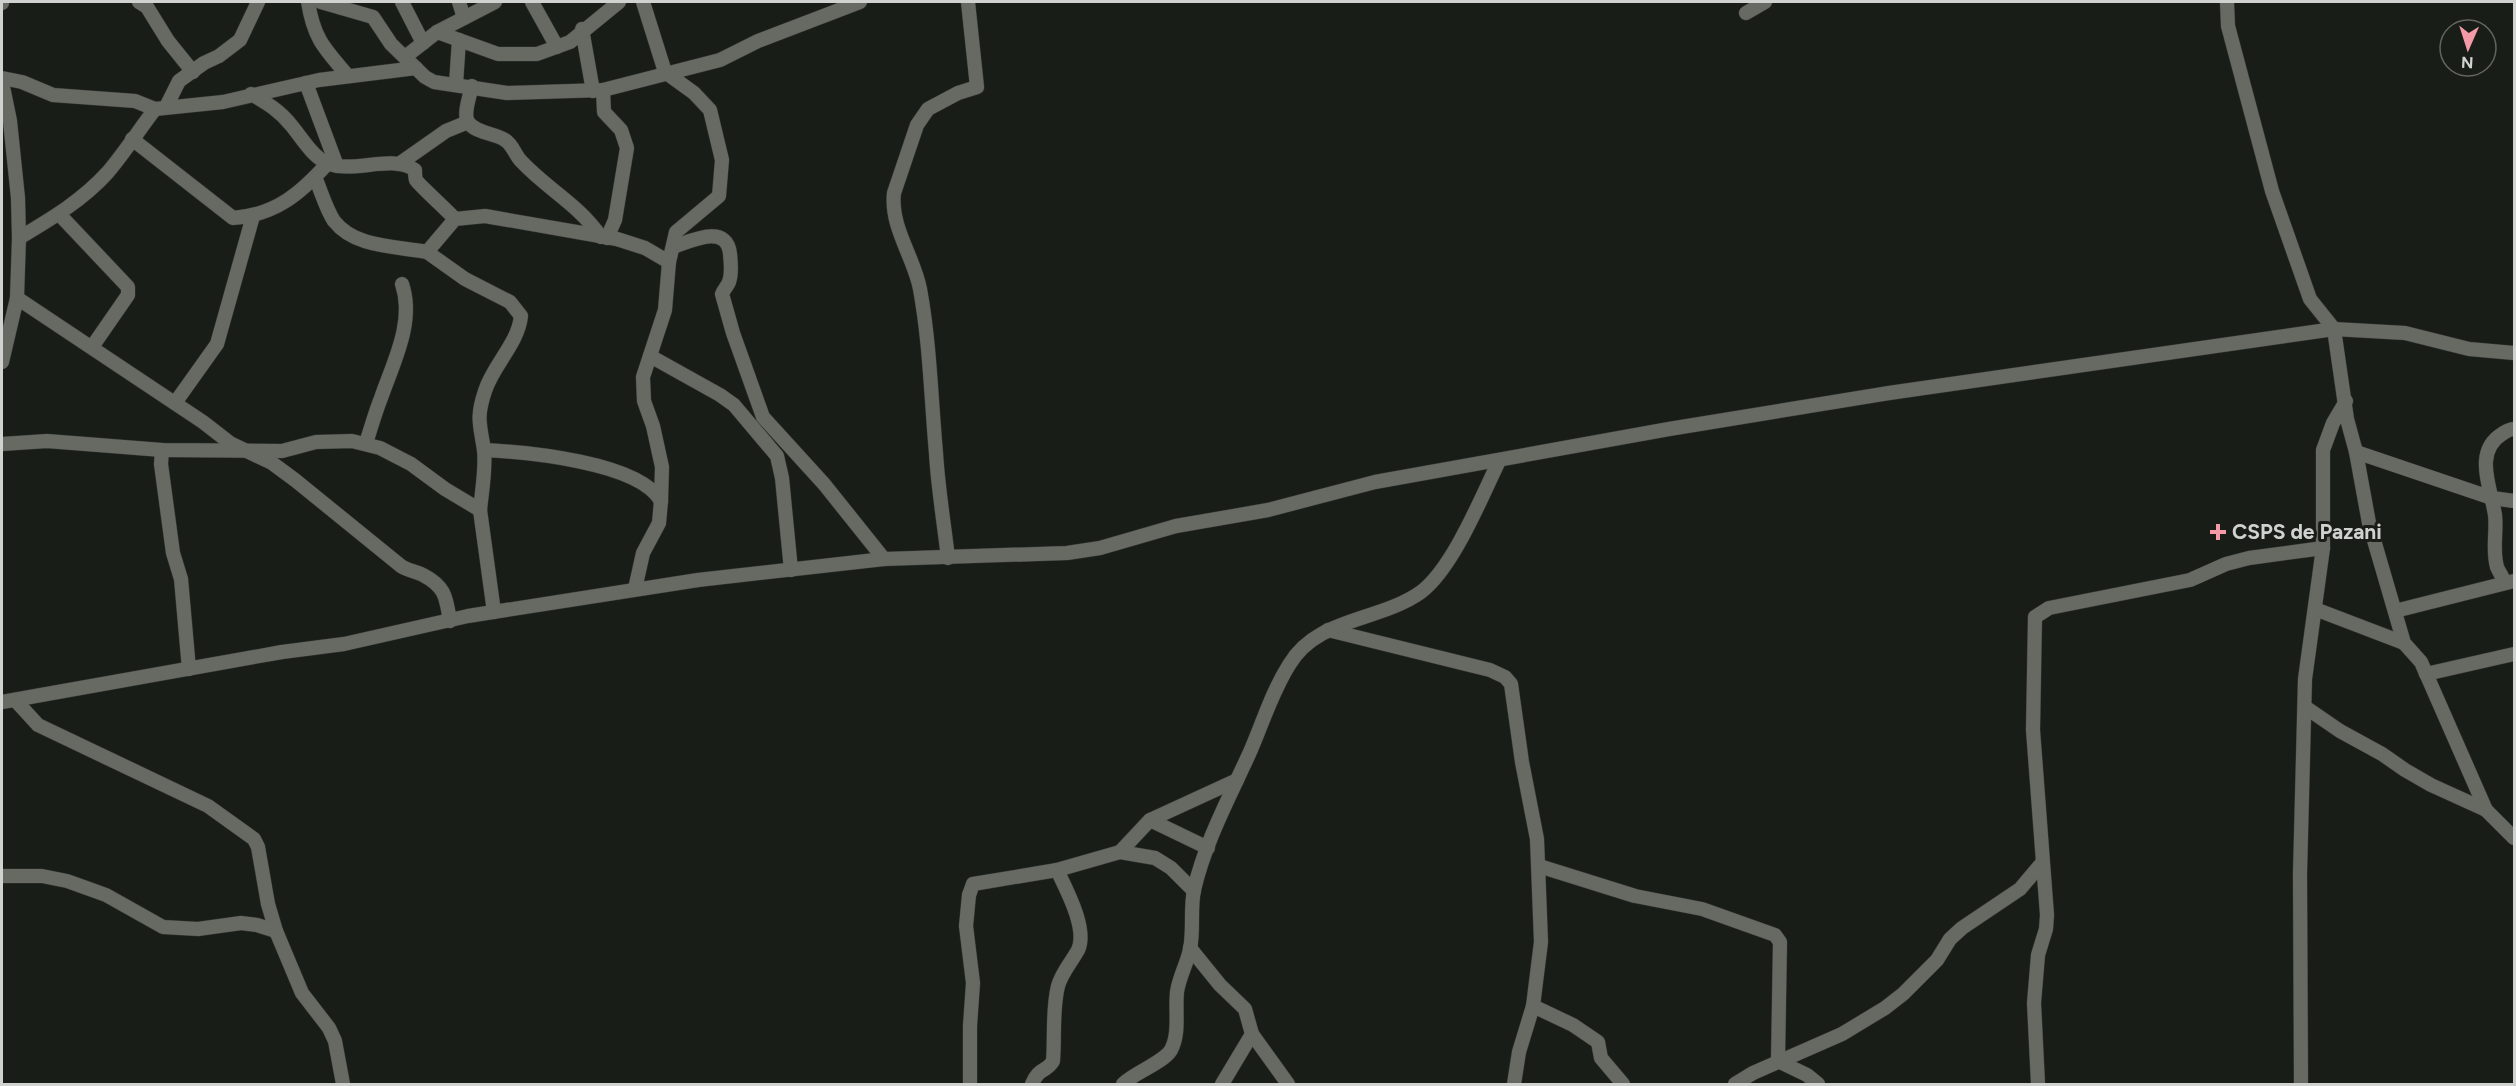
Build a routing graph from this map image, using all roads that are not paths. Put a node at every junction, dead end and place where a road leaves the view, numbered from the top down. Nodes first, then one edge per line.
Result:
1 (139, 2) edge
2 (258, 2) edge
3 (308, 2) edge
4 (321, 2) edge
5 (402, 2) edge
6 (459, 2) edge
7 (492, 2) edge
8 (532, 2) edge
9 (619, 2) edge
10 (643, 2) edge
11 (860, 2) edge
12 (968, 2) edge
13 (1765, 2) edge
14 (2227, 2) edge
15 (1746, 13) dead end
16 (464, 18) junction
17 (582, 29) junction
18 (437, 32) junction
19 (459, 40) junction
20 (423, 43) junction
21 (557, 48) junction
22 (405, 57) junction
23 (416, 68) junction
24 (193, 72) junction
25 (665, 72) junction
26 (348, 76) junction
27 (2, 80) edge
28 (306, 83) junction
29 (456, 84) junction
30 (472, 86) junction
31 (598, 90) junction
32 (251, 94) junction
33 (161, 108) junction
34 (6, 116) edge
35 (468, 123) junction
36 (132, 139) junction
37 (399, 164) junction
38 (332, 165) junction
39 (315, 177) junction
40 (59, 214) junction
41 (253, 216) junction
42 (455, 219) junction
43 (604, 237) junction
44 (19, 238) junction
45 (673, 247) junction
46 (427, 252) junction
47 (669, 262) junction
48 (402, 284) dead end
49 (17, 298) junction
50 (2334, 329) junction
51 (92, 347) junction
52 (2514, 353) edge
53 (650, 356) junction
54 (2, 362) edge
55 (2346, 401) junction
56 (175, 403) junction
57 (2514, 429) edge
58 (366, 443) junction
59 (2, 444) edge
60 (162, 450) junction
61 (484, 450) junction
62 (251, 452) junction
63 (2356, 452) junction
64 (1499, 461) junction
65 (2492, 498) junction
66 (661, 501) junction
67 (2514, 501) edge
68 (480, 510) junction
69 (2323, 548) junction
70 (948, 558) junction
71 (884, 559) junction
72 (791, 570) junction
73 (2510, 582) edge
74 (635, 589) junction
75 (2315, 609) junction
76 (2395, 611) junction
77 (494, 612) junction
78 (450, 621) junction
79 (1326, 629) junction
80 (2404, 643) junction
81 (2514, 654) edge
82 (189, 669) junction
83 (2426, 674) junction
84 (16, 701) junction
85 (2, 702) edge
86 (2305, 706) junction
87 (1237, 780) junction
88 (2486, 810) junction
89 (1150, 820) junction
90 (2514, 838) edge
91 (1208, 848) junction
92 (1120, 852) junction
93 (2042, 863) junction
94 (1539, 866) junction
95 (1057, 870) junction
96 (2, 876) edge
97 (1194, 891) junction
98 (276, 931) junction
99 (1190, 948) junction
100 (1533, 1006) junction
101 (1252, 1034) junction
102 (1778, 1061) junction
103 (343, 1084) edge
104 (970, 1084) edge
105 (1032, 1084) edge
106 (1123, 1084) edge
107 (1222, 1084) edge
108 (1288, 1084) edge
109 (1514, 1084) edge
110 (1623, 1084) edge
111 (1737, 1084) edge
112 (1818, 1084) edge
113 (2038, 1084) edge
114 (2301, 1084) edge

1 - 24 street
2 - 24 street
3 - 26 street
4 - 22 street
5 - 20 street
6 - 16 street
7 - 16 street
8 - 21 street
9 - 17 street
10 - 25 street
11 - 25 street
12 - 70 street
13 - 15 street
14 - 50 street
16 - 18 street
17 - 21 street
17 - 31 street
18 - 19 street
18 - 20 street
19 - 21 street
19 - 29 street
20 - 22 street
22 - 23 street
23 - 26 street
23 - 29 street
24 - 33 street
25 - 31 street
25 - 45 street
26 - 28 street
27 - 33 street
27 - 34 street
28 - 32 street
28 - 38 street
29 - 30 street
30 - 31 street
30 - 35 street
31 - 43 street
32 - 33 street
32 - 38 street
33 - 36 street
34 - 44 street
35 - 37 street
35 - 43 street
36 - 40 street
36 - 41 street
37 - 38 street
37 - 42 street
38 - 39 street
39 - 41 street
39 - 46 street
40 - 44 street
40 - 51 street
41 - 56 street
42 - 43 street
42 - 46 street
43 - 47 street
44 - 49 street
45 - 47 street
45 - 71 street
46 - 61 street
47 - 53 street
48 - 58 street
49 - 51 street
49 - 54 street
50 - 52 street
50 - 55 street
50 - 64 street
51 - 56 street
53 - 66 street
53 - 72 street
55 - 63 street
55 - 69 street
56 - 62 street
57 - 65 street
58 - 62 street
58 - 68 street
59 - 60 street
60 - 62 street
60 - 82 street
61 - 66 street
61 - 68 street
62 - 78 street
63 - 65 street
63 - 76 street
64 - 70 street
64 - 79 street
65 - 67 street
65 - 73 street
66 - 74 street
68 - 77 street
69 - 75 street
69 - 93 street
70 - 71 street
71 - 72 street
72 - 74 street
73 - 76 street
74 - 77 street
75 - 80 street
75 - 86 street
76 - 80 street
77 - 78 street
78 - 82 street
79 - 87 street
79 - 94 street
80 - 83 street
81 - 83 street
82 - 84 street
83 - 88 street
84 - 85 street
84 - 98 street
86 - 88 street
86 - 114 street
87 - 89 street
87 - 91 street
88 - 90 street
89 - 91 street
89 - 92 street
91 - 97 street
92 - 95 street
92 - 97 street
93 - 102 street
93 - 113 street
94 - 100 street
94 - 102 street
95 - 104 street
95 - 105 street
96 - 98 street
97 - 99 street
98 - 103 street
99 - 101 street
99 - 106 street
100 - 109 street
100 - 110 street
101 - 107 street
101 - 108 street
102 - 111 street
102 - 112 street

